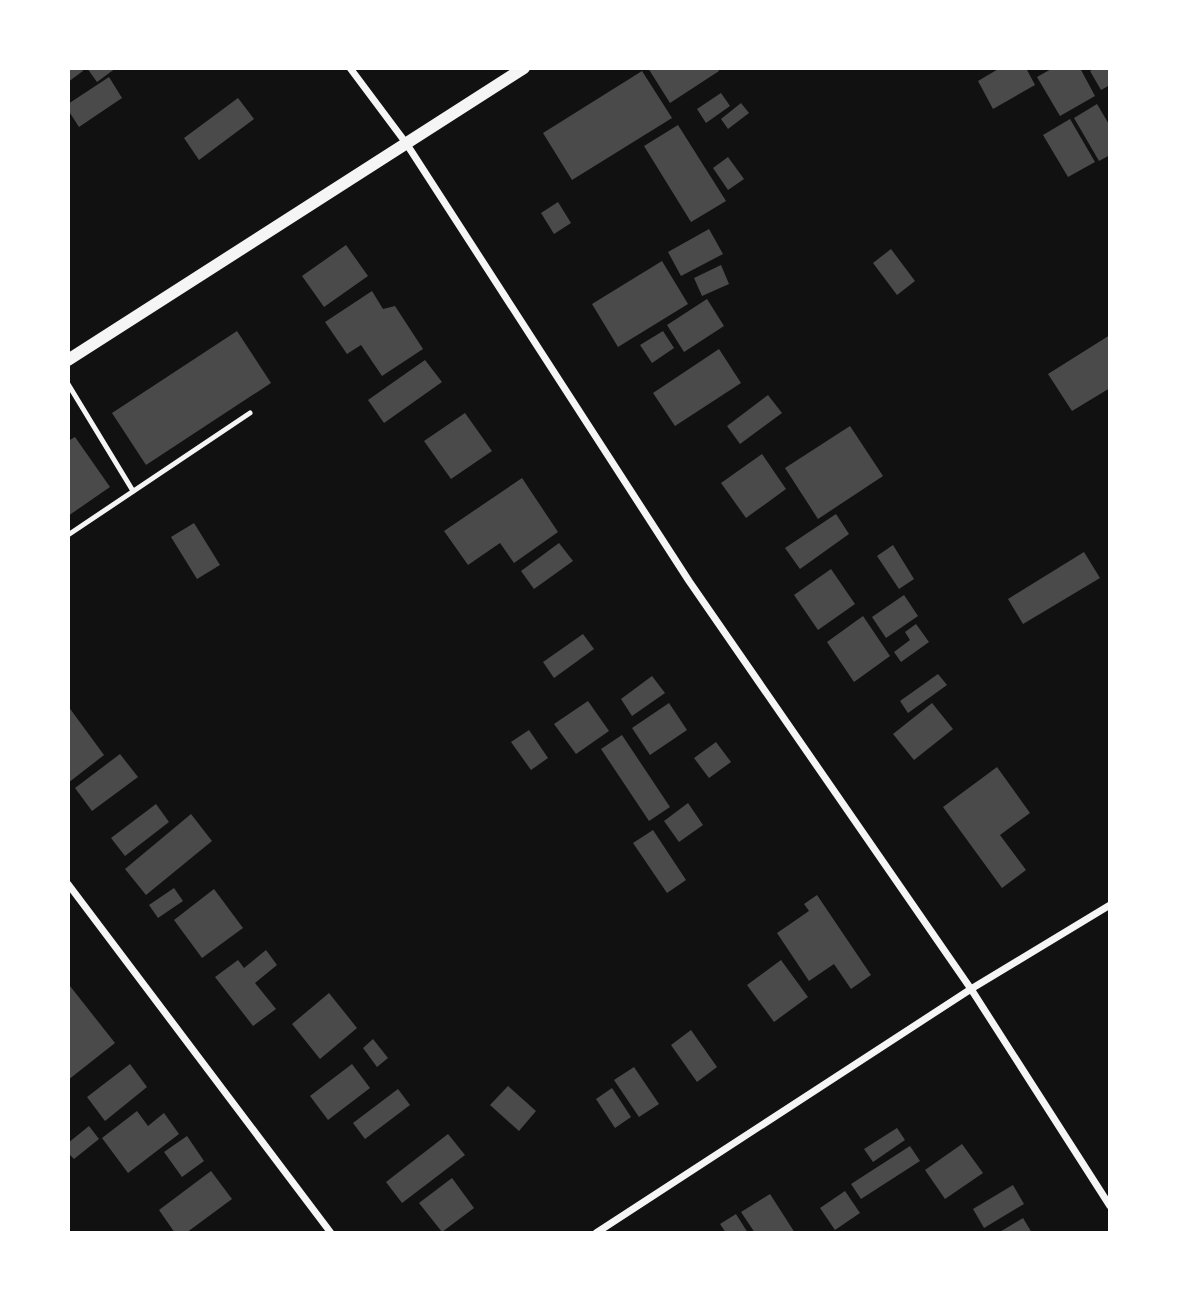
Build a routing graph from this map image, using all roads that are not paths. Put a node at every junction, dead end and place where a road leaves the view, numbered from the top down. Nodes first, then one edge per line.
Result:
1 (350, 68) edge
2 (524, 68) edge
3 (406, 142) junction
4 (68, 360) edge
5 (68, 383) edge
6 (250, 413) dead end
7 (134, 491) junction
8 (68, 535) edge
9 (68, 884) edge
10 (1110, 905) edge
11 (971, 989) junction
12 (1110, 1206) edge
13 (331, 1233) edge
14 (596, 1233) edge

1 - 3 street
2 - 3 street
3 - 4 street
3 - 11 street
5 - 7 lane
6 - 7 lane
7 - 8 lane
9 - 13 street
10 - 11 street
11 - 12 street
11 - 14 street

